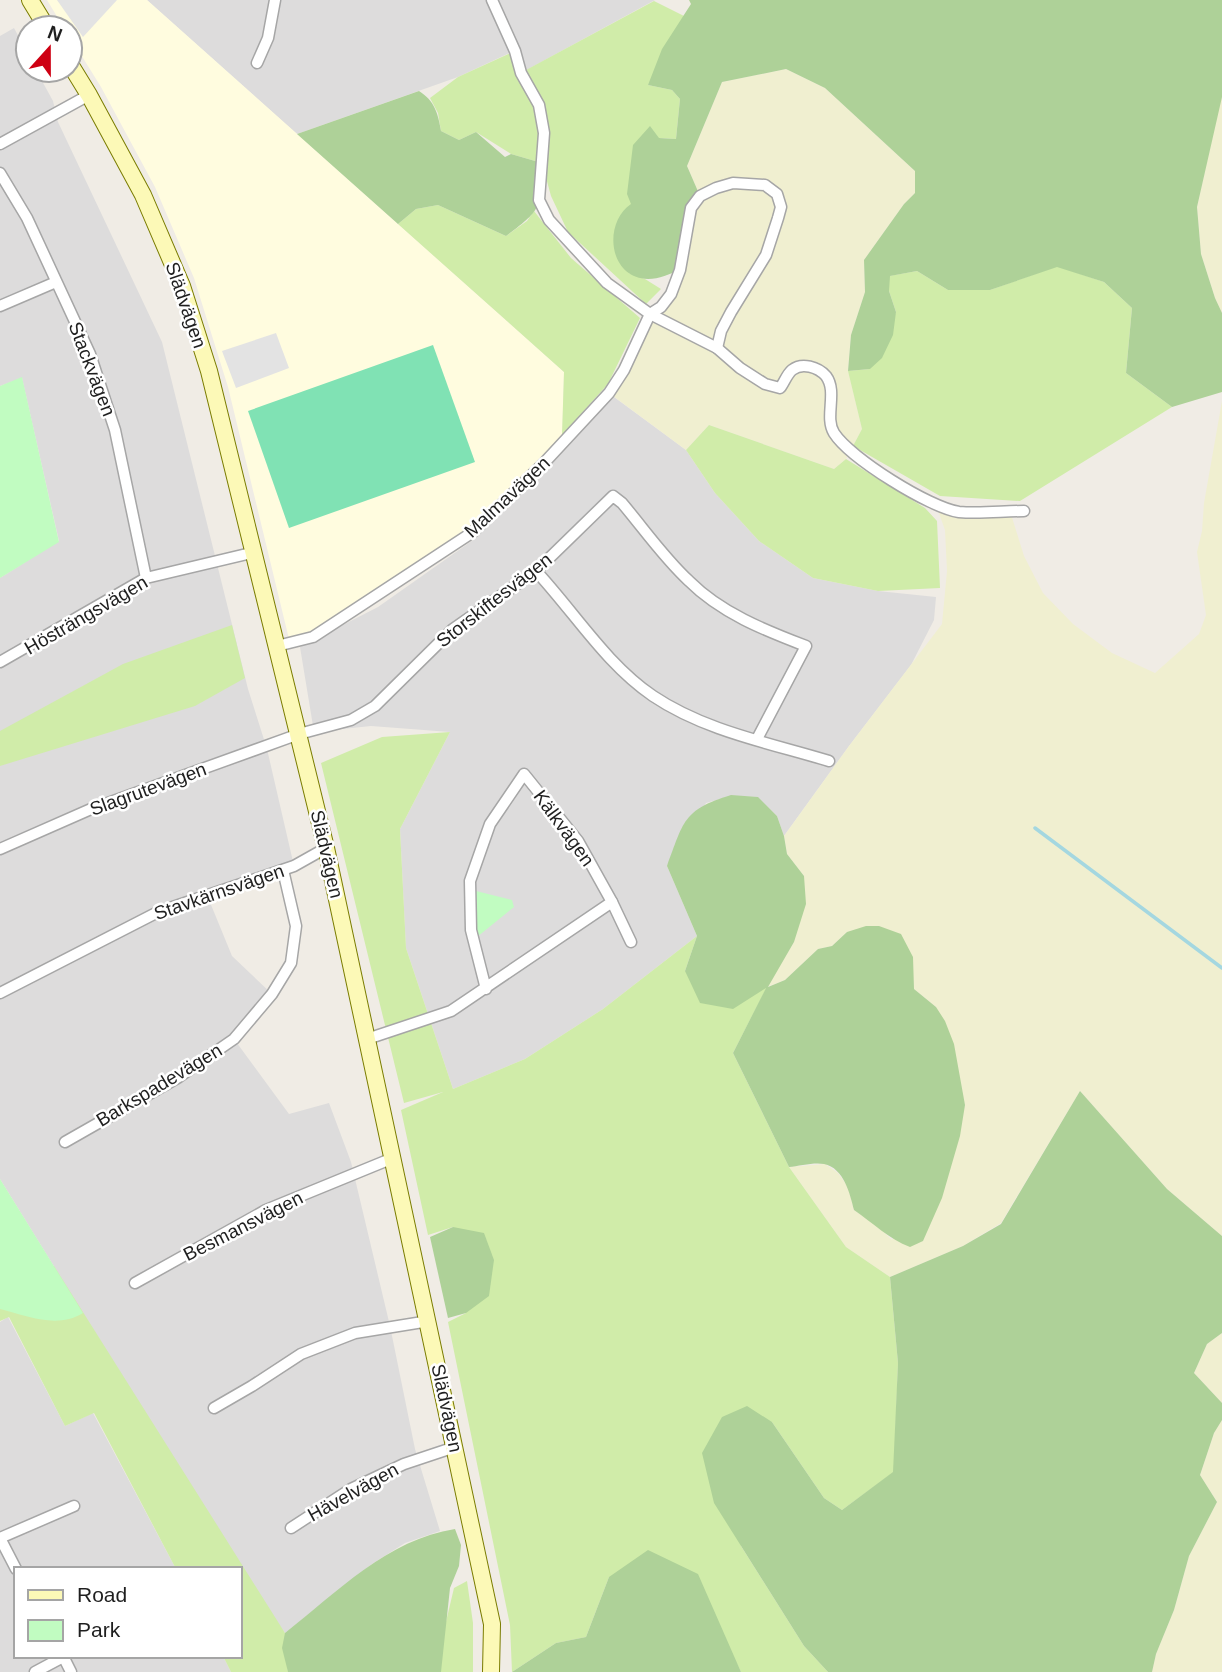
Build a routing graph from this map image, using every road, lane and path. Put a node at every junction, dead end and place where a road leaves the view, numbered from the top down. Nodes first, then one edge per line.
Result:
1 (275, 0) edge
2 (492, 0) edge
3 (257, 63) dead end
4 (82, 84) edge
5 (89, 95) junction
6 (0, 144) edge
7 (0, 173) edge
8 (55, 282) junction
9 (0, 306) edge
10 (650, 314) junction
11 (717, 348) junction
12 (1024, 511) dead end
13 (255, 552) junction
14 (536, 571) junction
15 (146, 578) junction
16 (277, 646) junction
17 (0, 662) edge
18 (299, 734) junction
19 (757, 739) junction
20 (829, 761) dead end
21 (326, 848) junction
22 (0, 849) edge
23 (283, 870) junction
24 (612, 902) junction
25 (631, 942) dead end
26 (486, 989) junction
27 (0, 993) edge
28 (367, 1039) junction
29 (65, 1142) dead end
30 (393, 1158) junction
31 (135, 1283) dead end
32 (429, 1321) junction
33 (214, 1408) dead end
34 (456, 1447) junction
35 (74, 1506) dead end
36 (291, 1528) dead end
37 (0, 1538) edge
38 (15, 1567) edge
39 (60, 1658) edge
40 (35, 1672) edge
41 (491, 1672) edge

1 - 3 street
2 - 10 street
4 - 5 street, Slädvägen
5 - 6 street
5 - 13 street, Slädvägen
7 - 8 street, Stackvägen
8 - 9 street
8 - 15 street, Stackvägen
10 - 11 street
10 - 11 street, Malmavägen
10 - 16 street, Malmavägen
11 - 12 street
13 - 15 street, Hösträngsvägen
13 - 16 street, Slädvägen
14 - 18 street, Storskiftesvägen
14 - 19 street
14 - 19 street, Storskiftesvägen
15 - 17 street, Hösträngsvägen
16 - 18 street, Slädvägen
18 - 21 street, Slädvägen
18 - 22 street, Slagrutevägen
19 - 20 street
21 - 23 street, Stavkärnsvägen
21 - 28 street, Slädvägen
23 - 27 street, Stavkärnsvägen
23 - 29 street, Barkspadevägen
24 - 25 street, Kälkvägen
24 - 26 street
24 - 26 street, Kälkvägen
26 - 28 street
28 - 30 street, Slädvägen
30 - 31 street, Besmansvägen
30 - 32 street, Slädvägen
32 - 33 street
32 - 34 street, Slädvägen
34 - 36 street, Hävelvägen
34 - 41 street, Slädvägen
35 - 37 street
37 - 38 street
39 - 40 street

